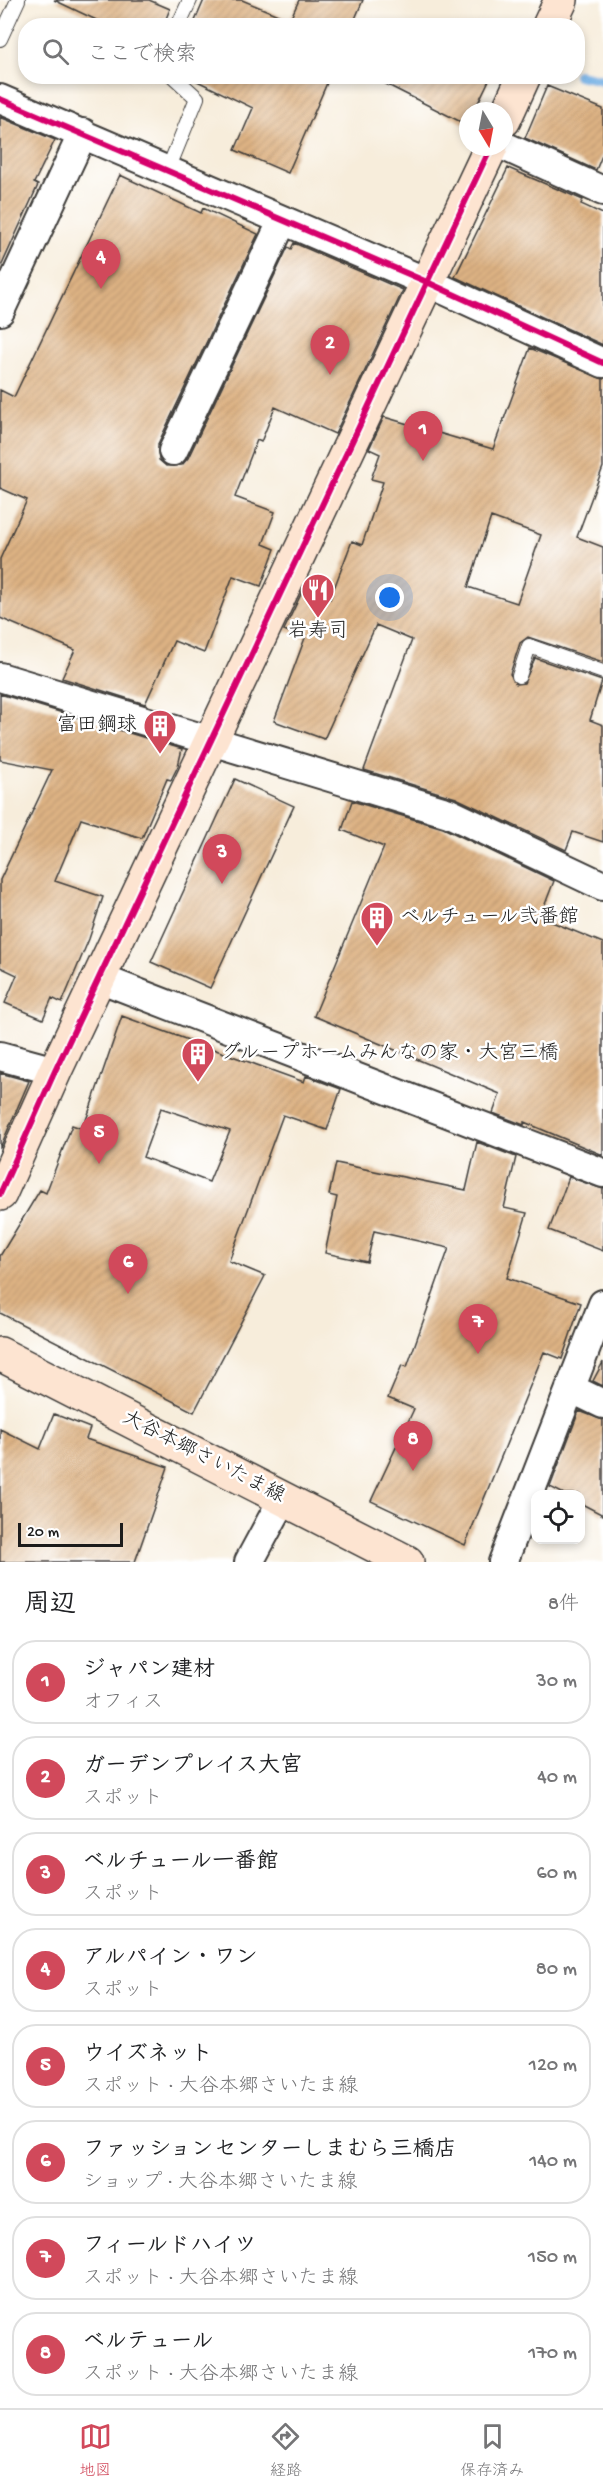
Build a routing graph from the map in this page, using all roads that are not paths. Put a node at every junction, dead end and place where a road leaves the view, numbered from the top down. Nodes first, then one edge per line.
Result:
1 (18, 0) edge
2 (190, 0) edge
3 (561, 0) edge
4 (182, 18) edge
5 (553, 18) edge
6 (0, 39) edge
7 (182, 84) edge
8 (520, 84) edge
9 (0, 99) edge
10 (512, 102) edge
11 (83, 133) junction
12 (513, 150) edge
13 (487, 156) edge
14 (166, 172) junction
15 (603, 191) edge
16 (282, 222) junction
17 (427, 282) junction
18 (0, 311) edge
19 (603, 363) edge
20 (173, 451) dead end
21 (603, 672) edge
22 (519, 676) dead end
23 (0, 677) edge
24 (211, 741) junction
25 (603, 886) edge
26 (99, 978) junction
27 (0, 1056) edge
28 (55, 1071) junction
29 (603, 1173) edge
30 (0, 1194) edge
31 (603, 1304) edge
32 (0, 1353) edge
33 (570, 1388) junction
34 (603, 1404) edge
35 (283, 1498) junction
36 (249, 1562) edge
37 (407, 1562) edge
38 (503, 1562) edge

1 - 6 lane
2 - 4 lane
3 - 5 street
7 - 14 lane
8 - 10 street
9 - 11 street
11 - 14 street
11 - 18 street
12 - 15 street
13 - 17 street
14 - 16 street
16 - 17 street
16 - 20 street
17 - 19 street
17 - 24 street
21 - 22 lane
23 - 24 street
24 - 25 street
24 - 26 street
26 - 28 street
26 - 29 street
27 - 28 street
28 - 30 street
31 - 33 street
32 - 35 street, 大谷本郷さいたま線
33 - 34 street
33 - 38 street
35 - 36 street
35 - 37 street, 大谷本郷さいたま線

